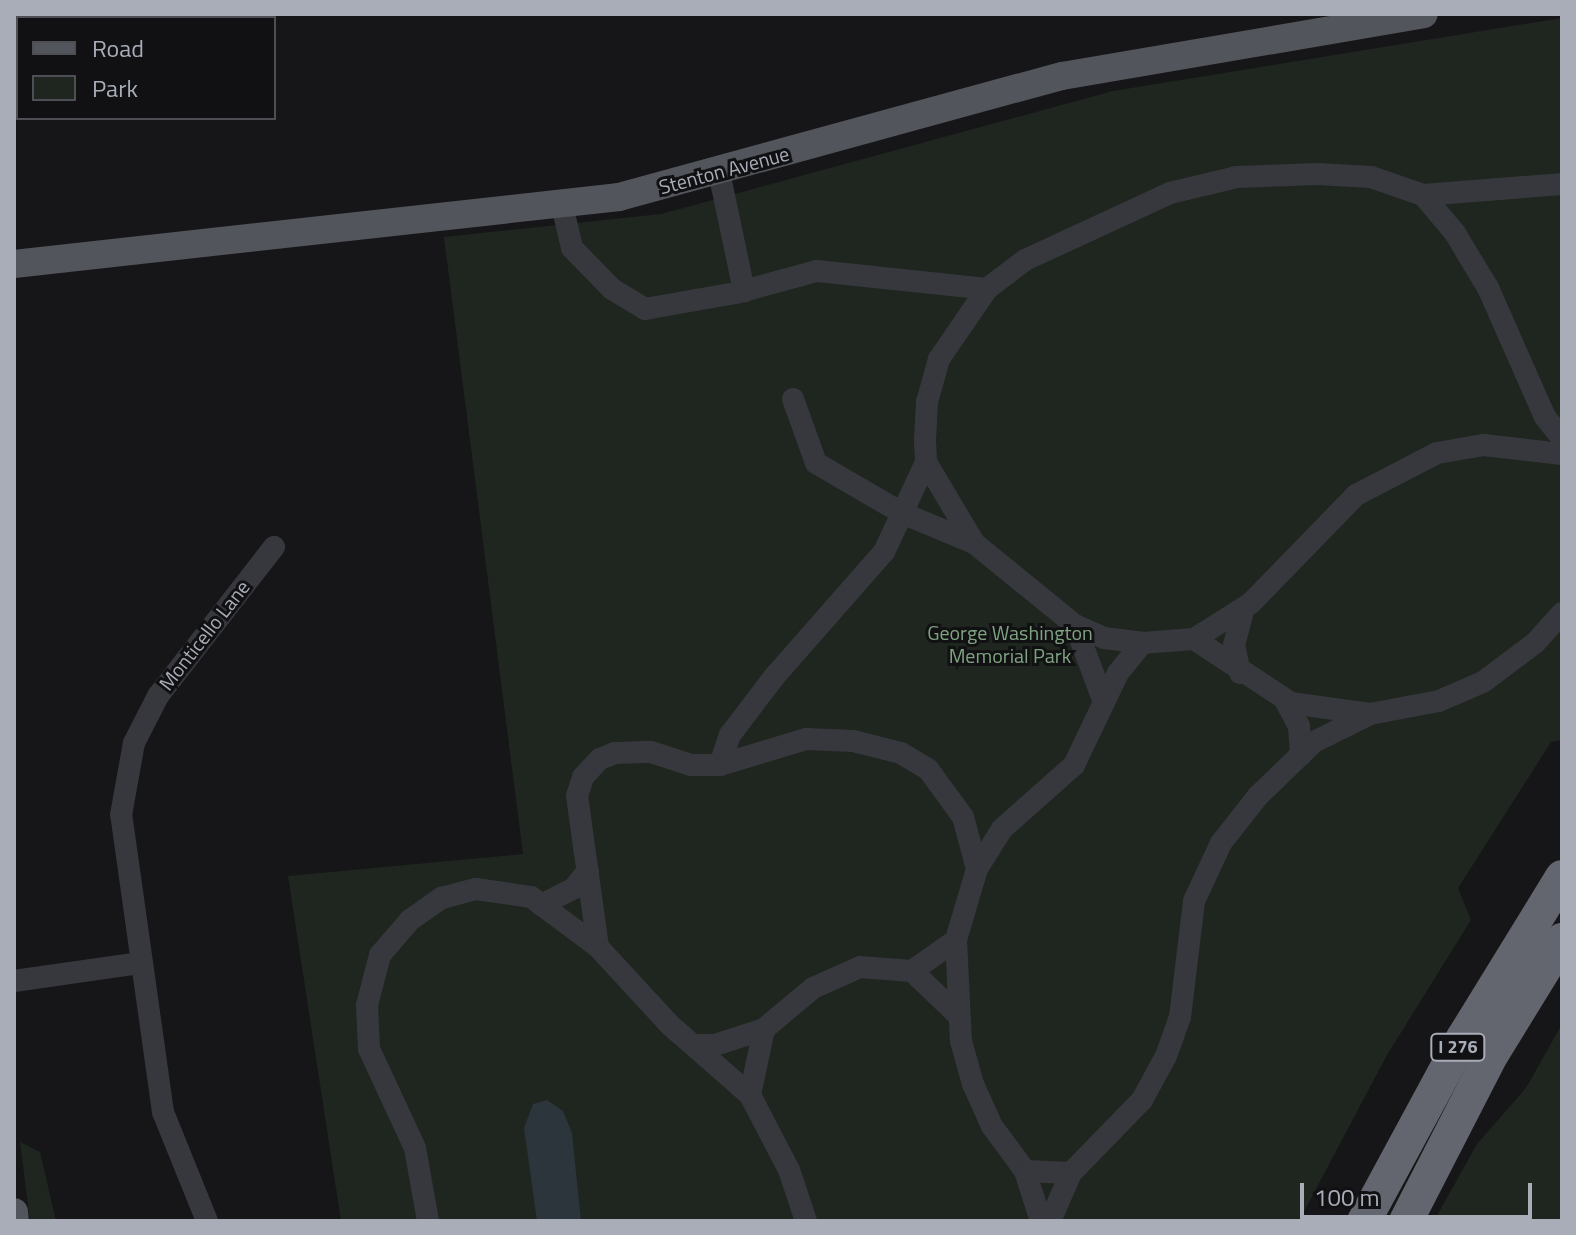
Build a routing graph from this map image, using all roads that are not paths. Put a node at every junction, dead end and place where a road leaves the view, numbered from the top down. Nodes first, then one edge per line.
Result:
1 (1424, 14) edge
2 (719, 172) junction
3 (1562, 184) edge
4 (1423, 195) junction
5 (562, 205) junction
6 (14, 264) edge
7 (987, 289) junction
8 (744, 291) junction
9 (793, 399) dead end
10 (1545, 417) junction
11 (1562, 438) edge
12 (1527, 452) junction
13 (1562, 454) edge
14 (926, 462) junction
15 (902, 513) junction
16 (974, 543) junction
17 (274, 547) dead end
18 (1244, 608) junction
19 (1562, 613) edge
20 (1075, 625) junction
21 (1194, 639) junction
22 (1142, 643) junction
23 (1240, 673) junction
24 (1285, 700) junction
25 (1104, 702) junction
26 (1370, 714) junction
27 (1301, 755) junction
28 (720, 765) junction
29 (963, 817) junction
30 (1002, 829) junction
31 (977, 869) junction
32 (588, 871) junction
33 (1562, 877) edge
34 (541, 905) junction
35 (956, 940) junction
36 (1562, 940) edge
37 (598, 947) junction
38 (141, 963) junction
39 (912, 971) junction
40 (14, 981) edge
41 (958, 1015) junction
42 (764, 1029) junction
43 (694, 1045) junction
44 (750, 1095) junction
45 (1025, 1171) junction
46 (1071, 1173) junction
47 (14, 1212) edge
48 (15, 1221) edge
49 (207, 1221) edge
50 (428, 1221) edge
51 (806, 1221) edge
52 (1041, 1221) edge
53 (1050, 1221) edge
54 (1364, 1221) edge
55 (1406, 1221) edge

1 - 2 main road, Stenton Avenue
2 - 5 main road, Stenton Avenue
2 - 8 street
3 - 4 street
4 - 7 street
4 - 10 street
5 - 6 main road, Stenton Avenue
5 - 8 street
7 - 8 street
7 - 14 street
9 - 15 street
10 - 11 street
10 - 12 street
12 - 13 street
12 - 18 street
14 - 15 street
14 - 16 street
15 - 16 street
15 - 28 street
16 - 20 street
17 - 38 street, Monticello Lane
18 - 21 street
18 - 23 street
19 - 26 street
20 - 22 street
20 - 25 street
21 - 22 street
21 - 23 street
22 - 25 street
23 - 24 street
24 - 26 street
24 - 27 street
25 - 30 street
26 - 27 street
27 - 46 street
28 - 29 street
28 - 32 street
29 - 30 street
29 - 31 street
30 - 31 street
31 - 35 street
32 - 34 street
32 - 37 street
33 - 54 highway, I 276
34 - 37 street
34 - 50 street
35 - 39 street
35 - 41 street
36 - 55 highway, I 276
37 - 43 street
38 - 40 street
38 - 49 street, Monticello Lane
39 - 41 street
39 - 42 street
41 - 45 street
42 - 43 street
42 - 44 street
43 - 44 street
44 - 51 street
45 - 46 street
45 - 52 street
46 - 53 street
47 - 48 main road

